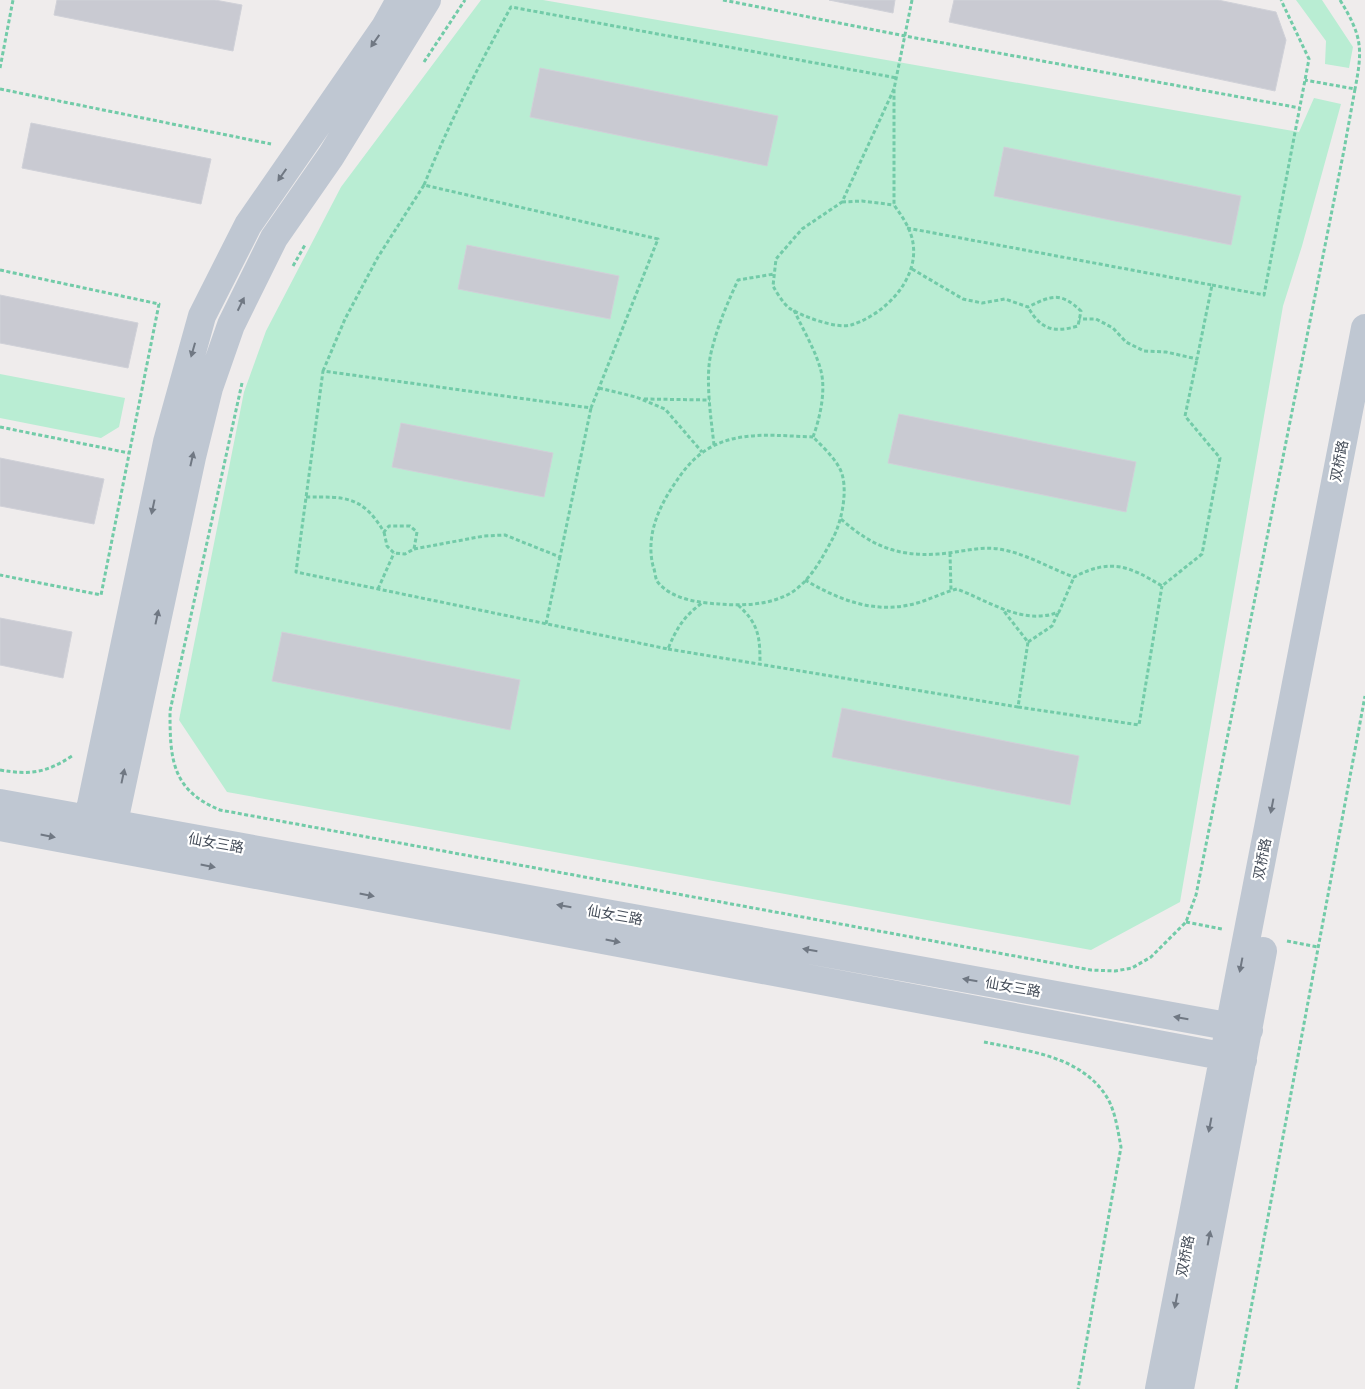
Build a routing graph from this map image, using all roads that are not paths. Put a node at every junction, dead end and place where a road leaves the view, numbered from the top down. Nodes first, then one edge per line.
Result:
1 (400, 0) edge
2 (427, 0) edge
3 (1365, 328) edge
4 (1365, 412) edge
5 (0, 803) edge
6 (0, 827) edge
7 (98, 833) junction
8 (1239, 1028) junction
9 (1233, 1057) junction
10 (1159, 1389) edge
11 (1180, 1389) edge

1 -> 7 street
7 -> 2 street
3 -> 8 street, 双桥路
4 - 8 street, 双桥路
5 - 7 street, 仙女三路
6 -> 7 street, 仙女三路
8 -> 7 street, 仙女三路
7 -> 9 street, 仙女三路
8 - 9 street, 双桥路
9 -> 10 street, 双桥路
11 -> 9 street, 双桥路

